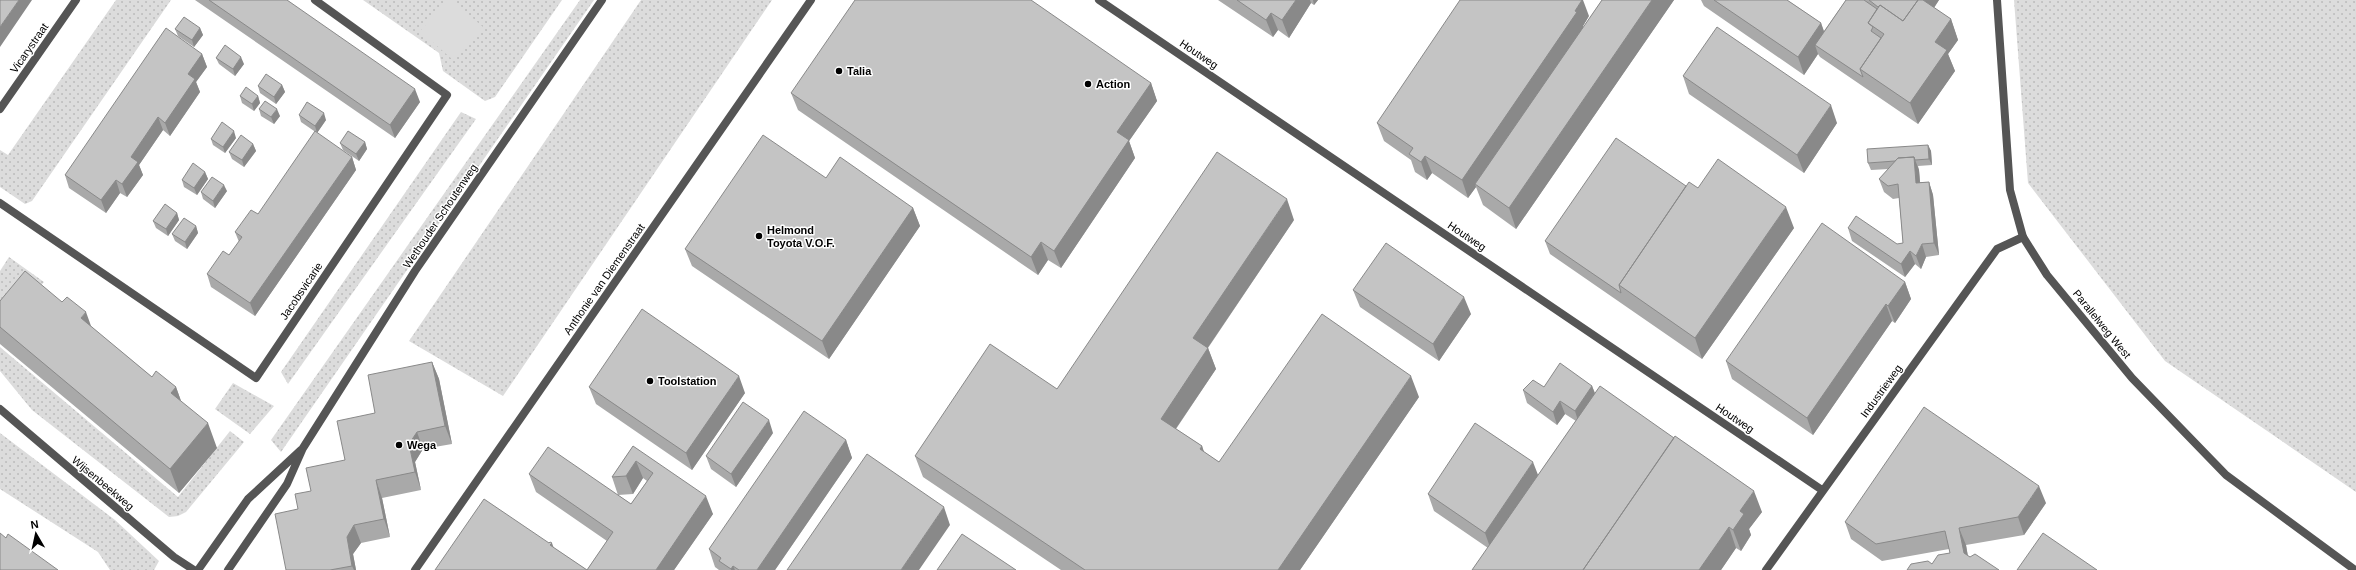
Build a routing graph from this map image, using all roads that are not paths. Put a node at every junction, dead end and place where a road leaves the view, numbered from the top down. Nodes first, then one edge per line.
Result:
1 (76, 0) edge
2 (315, 0) edge
3 (602, 0) edge
4 (811, 0) edge
5 (1099, 0) edge
6 (1997, 0) edge
7 (0, 110) edge
8 (0, 203) edge
9 (2023, 237) junction
10 (0, 409) edge
11 (303, 448) junction
12 (1822, 490) junction
13 (194, 570) edge
14 (198, 570) edge
15 (228, 570) edge
16 (416, 570) edge
17 (1766, 570) edge
18 (2355, 570) edge

1 - 7 street, Vicarystraat
2 - 8 street, Jacobsvicarie
3 - 11 street, Wethouder Schoutenweg
4 - 16 street, Anthonie van Diemenstraat
5 - 12 street, Houtweg
6 - 9 street, Parallelweg West
9 - 12 street, Industrieweg
9 - 18 street, Parallelweg West
10 - 13 street, Wijsenbeekweg
11 - 14 street, Wethouder Schoutenweg
11 - 15 street, Wethouder Schoutenweg
12 - 17 street, Industrieweg

